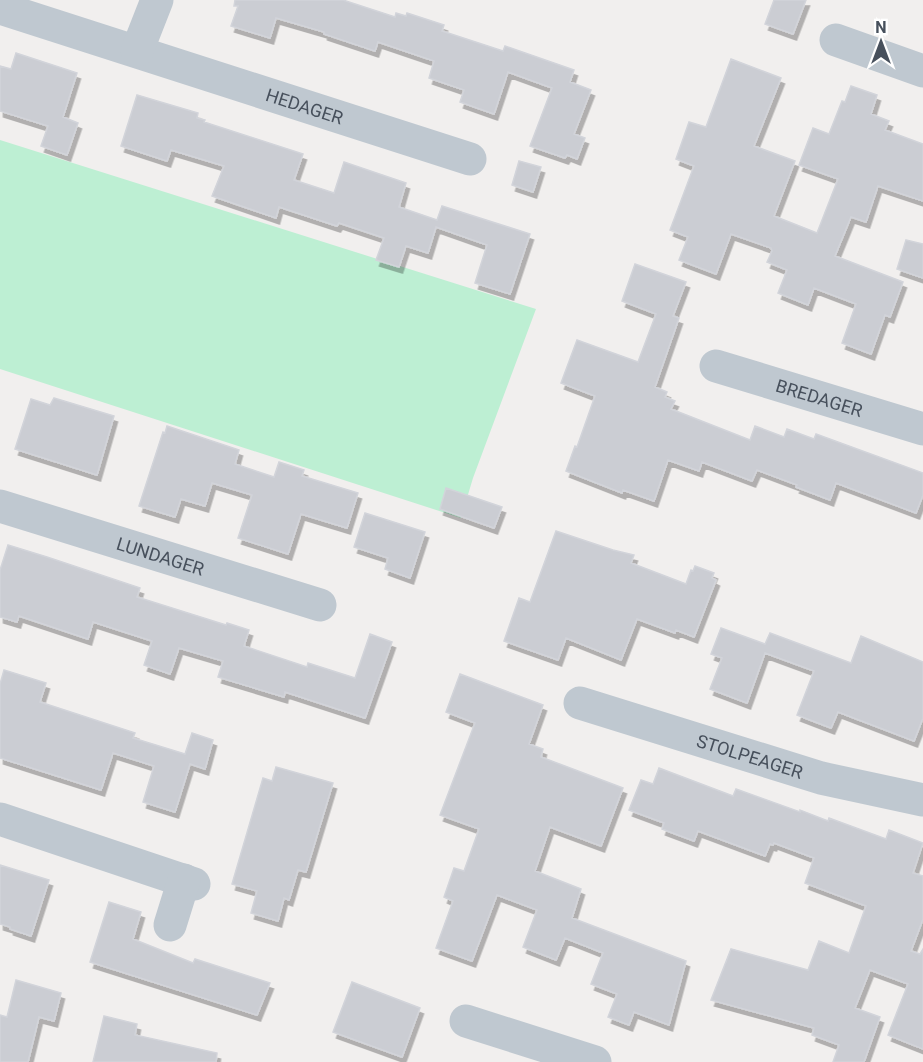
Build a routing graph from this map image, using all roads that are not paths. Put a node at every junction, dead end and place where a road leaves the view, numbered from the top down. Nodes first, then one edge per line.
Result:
1 (157, 0) edge
2 (0, 8) edge
3 (836, 40) dead end
4 (137, 51) junction
5 (923, 71) edge
6 (470, 159) dead end
7 (716, 366) dead end
8 (923, 429) edge
9 (0, 506) edge
10 (320, 605) dead end
11 (579, 703) dead end
12 (923, 800) edge
13 (0, 819) edge
14 (170, 925) dead end
15 (466, 1022) dead end
16 (595, 1062) edge

1 - 4 street
2 - 4 street, HEDAGER
3 - 5 street
4 - 6 street, HEDAGER
7 - 8 street, BREDAGER
9 - 10 street, LUNDAGER
11 - 12 street, STOLPEAGER
13 - 14 street
15 - 16 street

